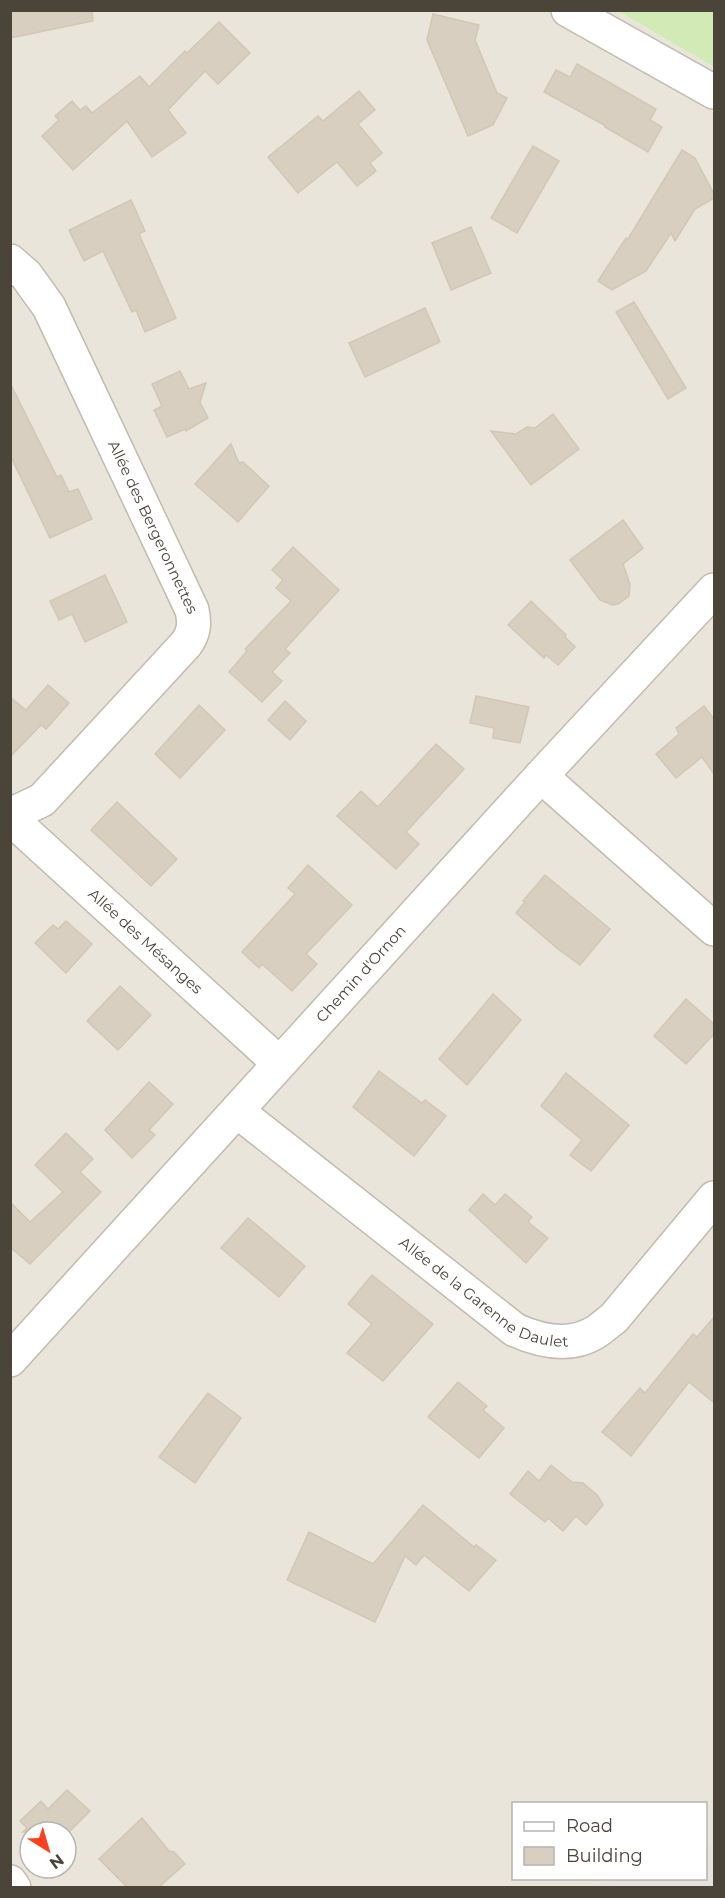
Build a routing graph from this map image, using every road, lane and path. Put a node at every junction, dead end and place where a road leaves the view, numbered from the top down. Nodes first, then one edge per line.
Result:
1 (568, 10) edge
2 (714, 92) edge
3 (10, 261) edge
4 (714, 590) edge
5 (540, 776) junction
6 (10, 817) edge
7 (714, 928) edge
8 (279, 1063) junction
9 (237, 1111) junction
10 (714, 1198) edge
11 (10, 1360) edge
12 (10, 1882) edge
13 (15, 1887) edge

1 - 2 street
3 - 6 street, Allée des Bergeronnettes
4 - 5 street, Chemin d'Ornon
5 - 7 street
5 - 8 street, Chemin d'Ornon
6 - 8 street, Allée des Mésanges
8 - 9 street, Chemin d'Ornon
9 - 10 street, Allée de la Garenne Daulet
9 - 11 street, Chemin d'Ornon
12 - 13 street

